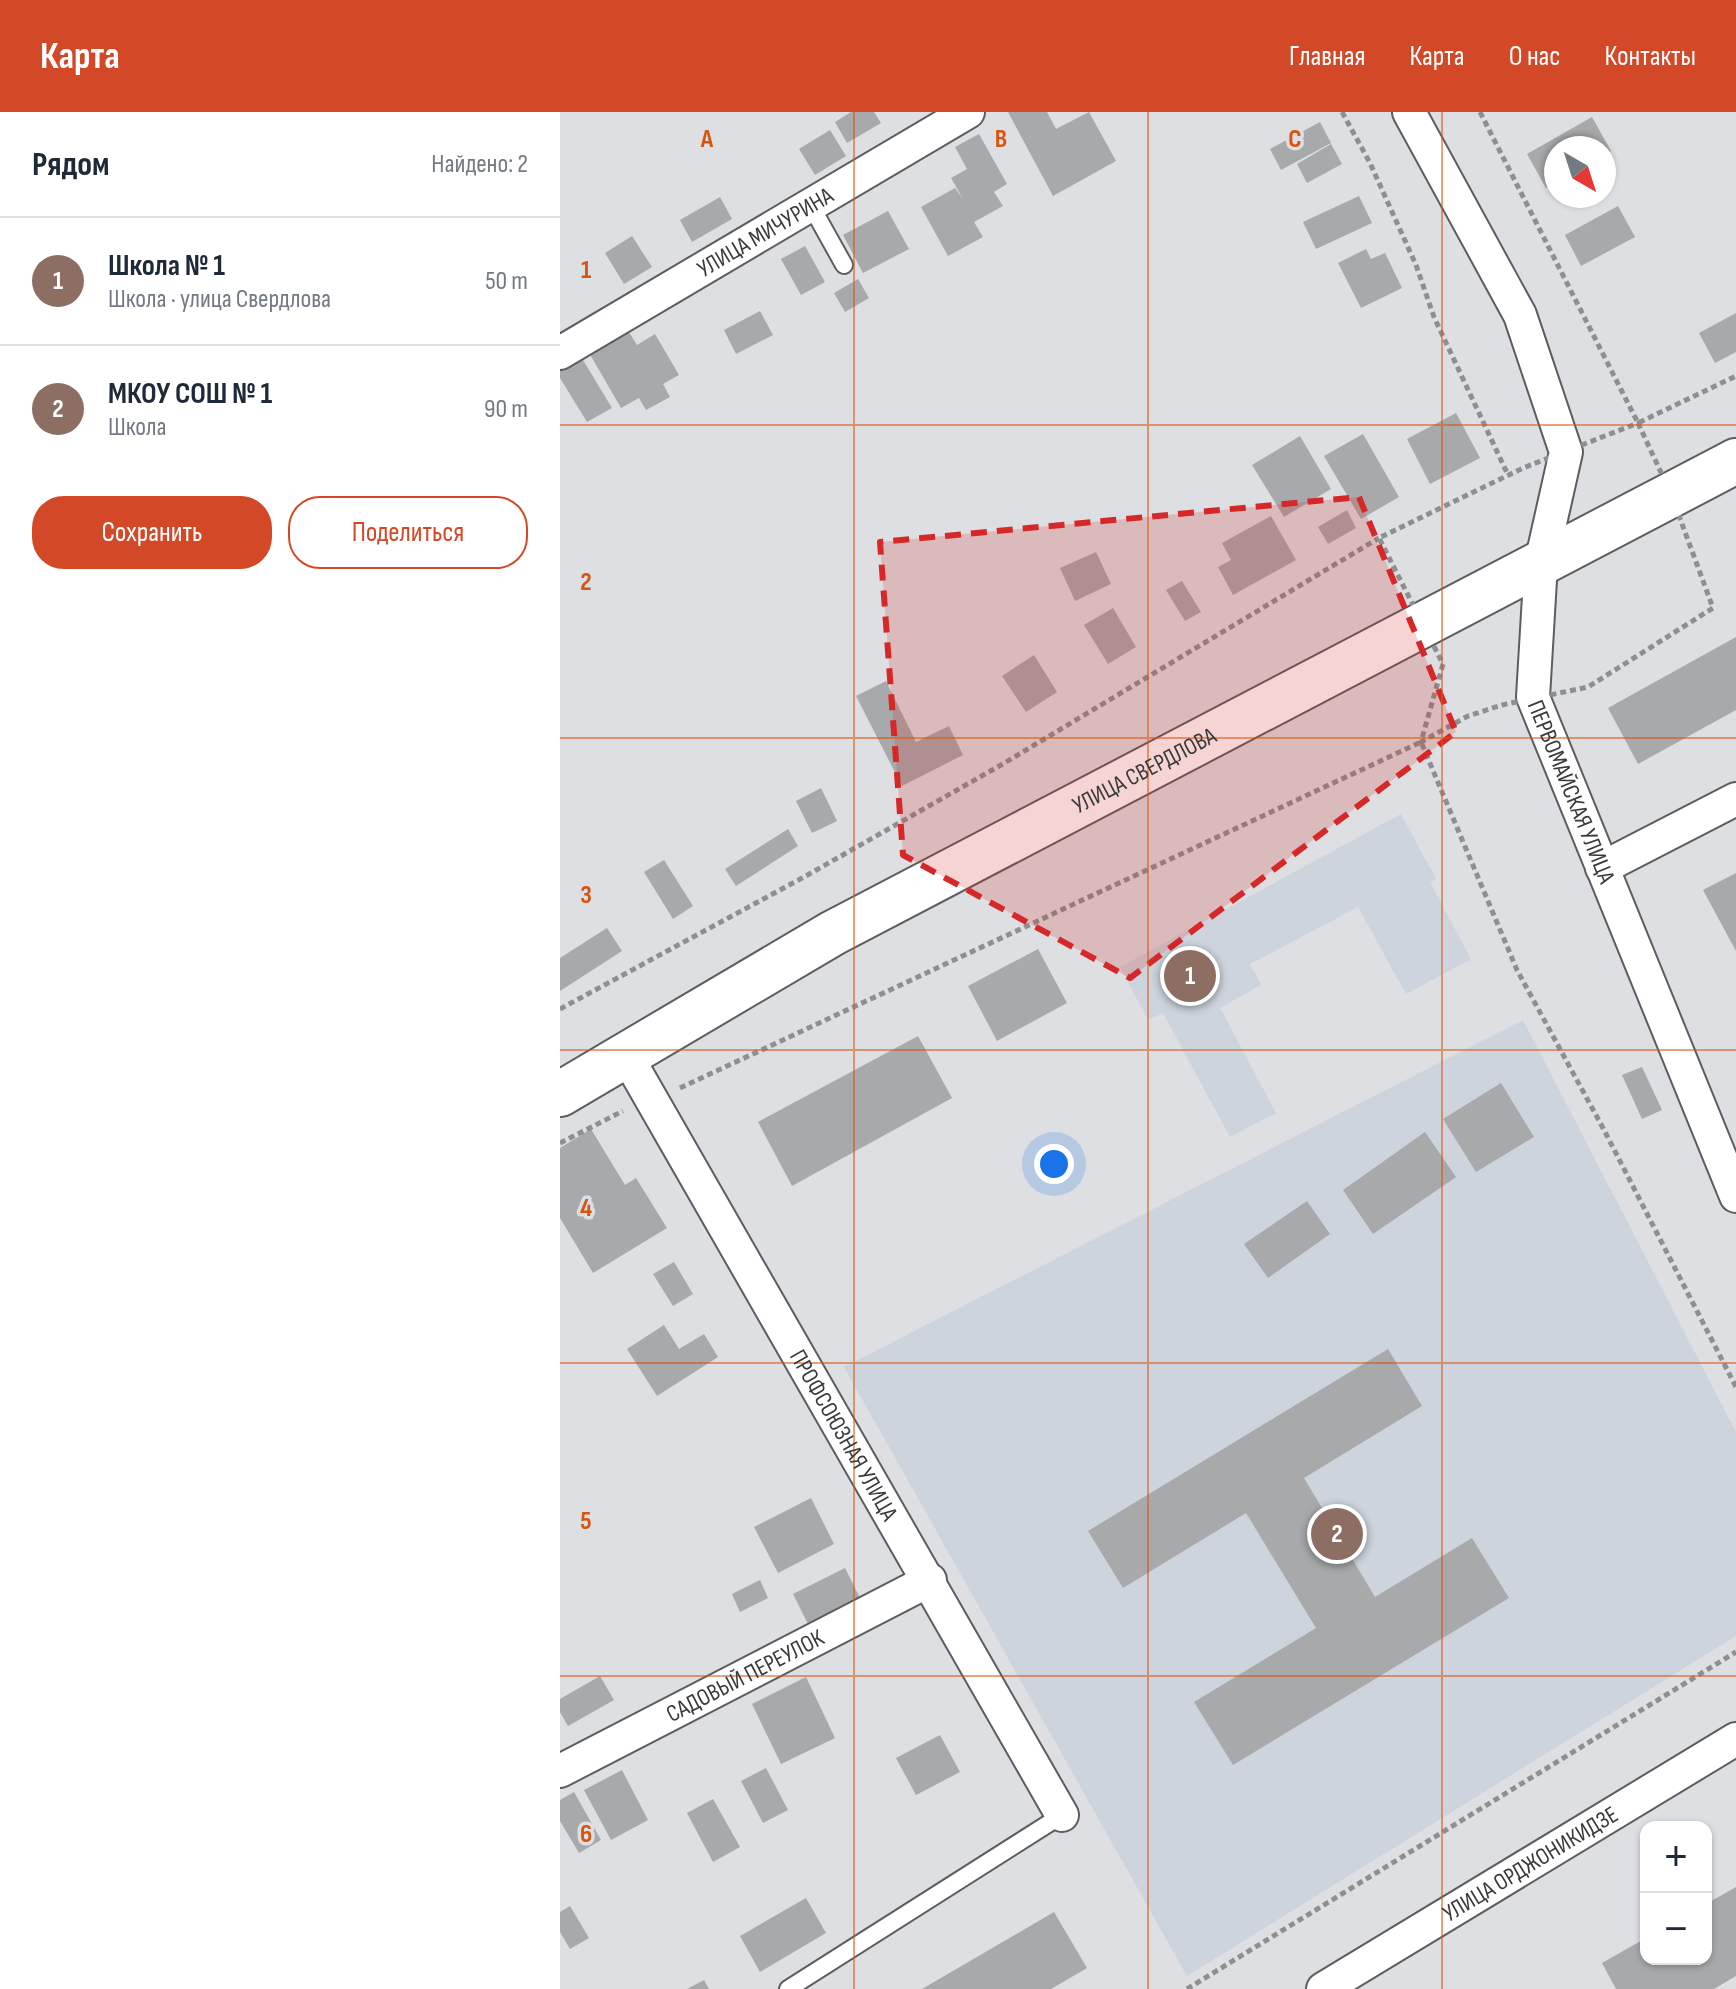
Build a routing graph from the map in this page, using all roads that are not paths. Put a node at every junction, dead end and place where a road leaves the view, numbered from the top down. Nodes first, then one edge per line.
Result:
1 (968, 112) edge
2 (1409, 112) edge
3 (810, 204) junction
4 (844, 265) dead end
5 (560, 353) edge
6 (1736, 461) edge
7 (1541, 563) junction
8 (1736, 799) edge
9 (1602, 868) junction
10 (626, 1055) junction
11 (560, 1094) edge
12 (1736, 1196) edge
13 (930, 1580) junction
14 (1736, 1739) edge
15 (560, 1771) edge
16 (1062, 1815) joint
17 (788, 1989) edge
18 (1323, 1989) edge

1 - 3 street, УЛИЦА МИЧУРИНА
2 - 7 street, ПЕРВОМАЙСКАЯ УЛИЦА
3 - 4 lane
3 - 5 street, УЛИЦА МИЧУРИНА
6 - 7 street, УЛИЦА СВЕРДЛОВА
7 - 9 street, ПЕРВОМАЙСКАЯ УЛИЦА
7 - 10 street, УЛИЦА СВЕРДЛОВА
8 - 9 street
9 - 12 street, ПЕРВОМАЙСКАЯ УЛИЦА
10 - 11 street, УЛИЦА СВЕРДЛОВА
10 - 13 street, ПРОФСОЮЗНАЯ УЛИЦА
13 - 15 street, САДОВЫЙ ПЕРЕУЛОК
13 - 16 street, ПРОФСОЮЗНАЯ УЛИЦА
14 - 18 street, УЛИЦА ОРДЖОНИКИДЗЕ
16 - 17 lane

